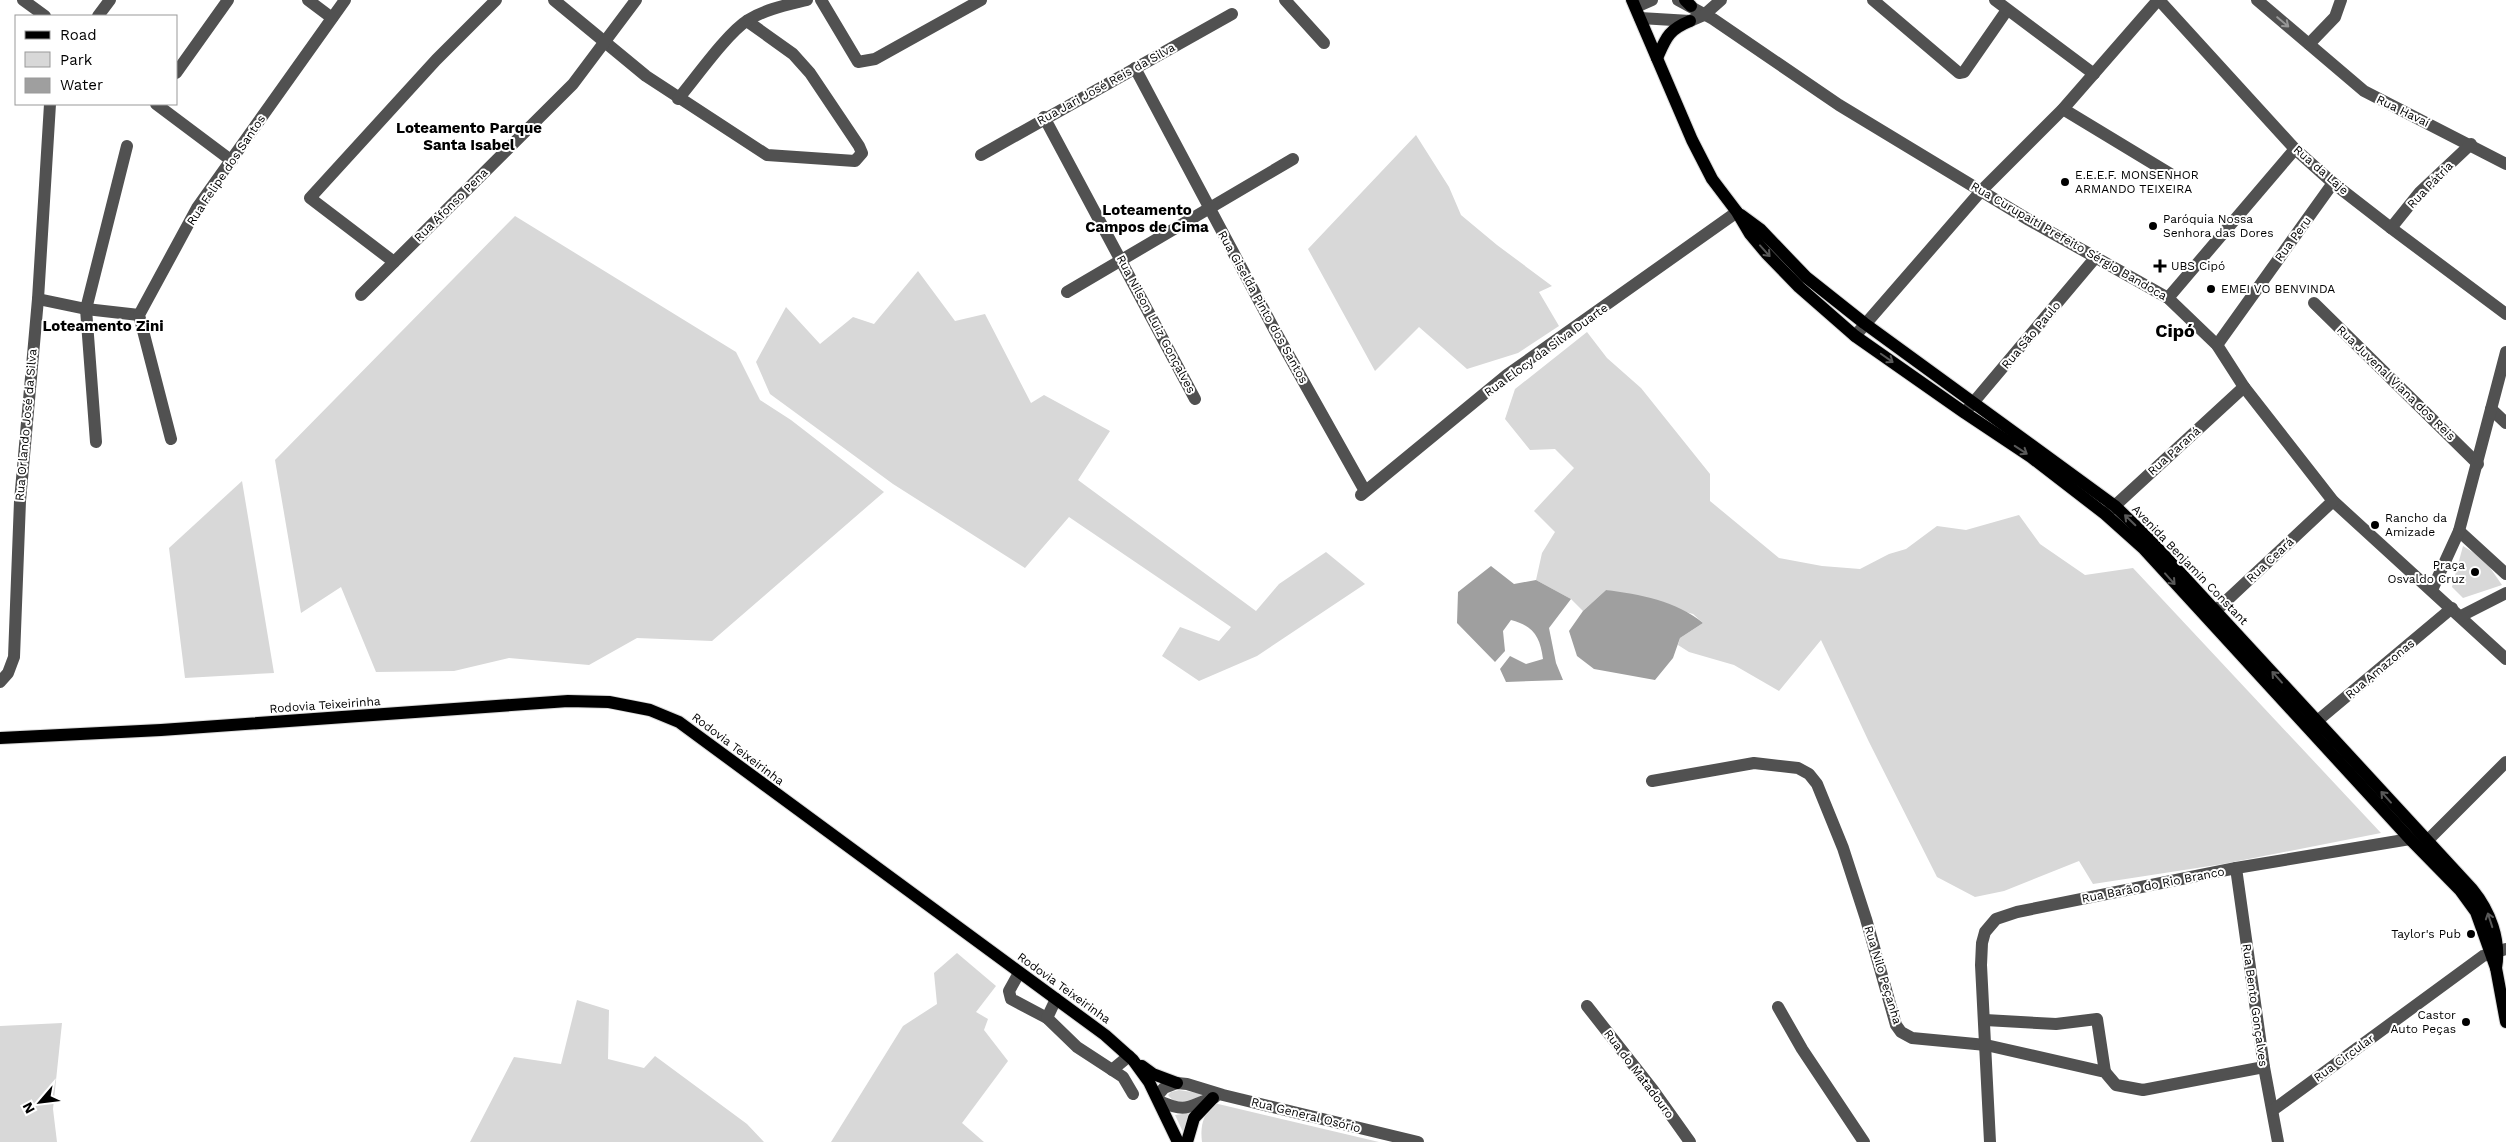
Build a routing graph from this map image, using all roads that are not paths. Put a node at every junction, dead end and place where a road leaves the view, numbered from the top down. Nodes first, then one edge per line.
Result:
1 (23, 0) edge
2 (110, 0) edge
3 (228, 0) edge
4 (308, 0) edge
5 (344, 0) edge
6 (496, 0) edge
7 (554, 0) edge
8 (636, 0) edge
9 (807, 0) edge
10 (821, 0) edge
11 (981, 0) edge
12 (1285, 0) edge
13 (1652, 0) edge
14 (1678, 0) edge
15 (1721, 0) edge
16 (1873, 0) edge
17 (1995, 0) edge
18 (2159, 0) edge
19 (2257, 0) edge
20 (2341, 0) edge
21 (1688, 3) edge
22 (1636, 8) edge
23 (2007, 10) junction
24 (1232, 14) dead end
25 (44, 15) edge
26 (99, 15) edge
27 (1704, 15) junction
28 (332, 18) junction
29 (746, 21) junction
30 (1690, 21) junction
31 (1324, 42) dead end
32 (604, 44) junction
33 (2309, 44) junction
34 (1657, 58) junction
35 (1135, 68) junction
36 (178, 70) edge
37 (2094, 74) junction
38 (678, 99) junction
39 (50, 105) edge
40 (157, 105) edge
41 (2063, 109) junction
42 (1044, 117) junction
43 (2471, 144) junction
44 (126, 146) dead end
45 (2295, 149) junction
46 (981, 155) dead end
47 (1293, 159) dead end
48 (232, 160) junction
49 (2506, 164) edge
50 (2172, 174) dead end
51 (2333, 183) junction
52 (1982, 191) junction
53 (1210, 210) junction
54 (1737, 212) junction
55 (2391, 228) junction
56 (2096, 257) junction
57 (1122, 260) junction
58 (394, 262) junction
59 (1067, 292) dead end
60 (361, 295) dead end
61 (2168, 298) junction
62 (38, 299) junction
63 (2314, 303) dead end
64 (86, 309) junction
65 (2506, 314) edge
66 (139, 315) junction
67 (1864, 323) junction
68 (1856, 336) junction
69 (2217, 344) junction
70 (2506, 352) edge
71 (2244, 387) junction
72 (1195, 399) dead end
73 (1974, 403) junction
74 (2491, 410) junction
75 (1965, 413) junction
76 (2506, 423) edge
77 (171, 439) dead end
78 (96, 442) dead end
79 (2478, 464) junction
80 (1363, 493) joint
81 (2333, 501) junction
82 (2110, 510) junction
83 (2459, 532) junction
84 (2506, 574) edge
85 (2432, 590) junction
86 (2506, 593) edge
87 (2456, 612) junction
88 (2211, 615) junction
89 (2506, 659) edge
90 (0, 682) edge
91 (2312, 725) junction
92 (0, 738) edge
93 (2506, 762) edge
94 (1652, 781) dead end
95 (2410, 839) junction
96 (2427, 841) junction
97 (2236, 868) junction
98 (2498, 951) edge
99 (1019, 973) junction
100 (1056, 999) junction
101 (1587, 1006) dead end
102 (1778, 1007) dead end
103 (1047, 1018) junction
104 (1985, 1020) junction
105 (2506, 1022) edge
106 (1986, 1045) junction
107 (1131, 1058) junction
108 (2264, 1066) junction
109 (1112, 1070) junction
110 (2105, 1072) junction
111 (1177, 1083) junction
112 (1133, 1094) dead end
113 (1218, 1096) junction
114 (1158, 1099) junction
115 (2273, 1110) junction
116 (1178, 1142) edge
117 (1187, 1142) edge
118 (1418, 1142) edge
119 (1690, 1142) edge
120 (1864, 1142) edge
121 (1990, 1142) edge
122 (2278, 1142) edge

1 - 25 street
2 - 26 street
3 - 36 street
4 - 28 street
5 - 28 street, Rua Felipe dos Santos
6 - 58 street
7 - 32 street
8 - 32 street, Rua Afonso Pena
9 - 29 street
10 - 11 street
12 - 31 street
13 - 22 street
14 - 21 street, Rua Curupaiti Prefeito Sérgio Bandoca
15 - 27 street
16 - 23 street
17 - 23 street
18 - 37 street
18 - 45 street, Rua da Laje
19 -> 33 street, Rua Havaí
20 - 33 street
21 - 27 street, Rua Curupaiti Prefeito Sérgio Bandoca
22 - 30 street
22 - 34 main road, Avenida Benjamin Constant
23 - 37 street
24 - 35 street, Rua Jari José Reis da Silva
27 - 30 street
27 - 52 street, Rua Curupaiti Prefeito Sérgio Bandoca
28 - 48 street, Rua Felipe dos Santos
29 - 38 street
29 - 38 street
30 - 34 main road
32 - 38 street
32 - 58 street, Rua Afonso Pena
33 - 43 street, Rua Havaí
34 - 54 main road, Avenida Benjamin Constant
35 - 42 street, Rua Jari José Reis da Silva
35 - 53 street, Rua Giselda Pinto dos Santos
37 - 41 street
39 - 62 street, Rua Orlando José da Silva
40 - 48 street
41 - 50 street
41 - 52 street
42 - 46 street, Rua Jari José Reis da Silva
42 - 57 street, Rua Nilson Luiz Gonçalves
43 - 49 street, Rua Havaí
43 - 55 street, Rua Pátria
44 - 64 street
45 - 51 street, Rua da Laje
45 - 61 street
47 - 53 street
48 - 66 street, Rua Felipe dos Santos
51 - 55 street, Rua da Laje
51 - 69 street, Rua Peru
52 - 56 street, Rua Curupaiti Prefeito Sérgio Bandoca
52 - 67 street
53 - 57 street
53 - 80 street, Rua Giselda Pinto dos Santos
54 - 67 main road, Avenida Benjamin Constant
54 -> 68 main road, Avenida Benjamin Constant
54 - 80 street, Rua Elocy da Silva Duarte
55 - 65 street, Rua da Laje
56 - 61 street, Rua Curupaiti Prefeito Sérgio Bandoca
56 - 73 street, Rua São Paulo
57 - 59 street
57 - 72 street, Rua Nilson Luiz Gonçalves
58 - 60 street, Rua Afonso Pena
61 - 69 street, Rua Curupaiti Prefeito Sérgio Bandoca
62 - 64 street
62 - 90 street, Rua Orlando José da Silva
63 - 79 street, Rua Juvenal Viana dos Reis
64 - 66 street
64 - 78 street
66 - 77 street
67 - 68 street
67 - 73 main road, Avenida Benjamin Constant
68 -> 75 main road, Avenida Benjamin Constant
69 - 71 street, Rua Curupaiti Prefeito Sérgio Bandoca
70 - 74 street
71 - 81 street, Rua Curupaiti Prefeito Sérgio Bandoca
71 - 82 street, Rua Paraná
73 - 75 street, Rua São Paulo
73 - 82 main road, Avenida Benjamin Constant
74 - 76 street
74 - 79 street
75 -> 82 main road, Avenida Benjamin Constant
79 - 83 street
81 - 85 street, Rua Curupaiti Prefeito Sérgio Bandoca
81 - 88 street, Rua Ceará
82 - 88 main road, Avenida Benjamin Constant
83 - 84 street
83 - 85 street
85 - 87 street, Rua Curupaiti Prefeito Sérgio Bandoca
86 - 87 street, Rua Amazonas
87 - 89 street, Rua Curupaiti Prefeito Sérgio Bandoca
87 - 91 street, Rua Amazonas
88 - 91 main road, Avenida Benjamin Constant
91 - 95 main road, Avenida Benjamin Constant
96 -> 91 main road, Avenida Benjamin Constant
92 - 99 main road, Rodovia Teixeirinha
93 - 96 street
94 - 106 street, Rua Nilo Peçanha
95 - 96 street, Rua Barão do Rio Branco
95 - 97 street, Rua Barão do Rio Branco
95 - 98 main road, Avenida Benjamin Constant
98 -> 96 main road, Avenida Benjamin Constant
97 - 104 street, Rua Barão do Rio Branco
97 - 108 street, Rua Bento Gonçalves
98 - 105 main road, Avenida Benjamin Constant
98 - 115 street, Rua Circular
99 - 100 main road, Rodovia Teixeirinha
99 - 103 street
100 - 103 street
100 - 107 main road, Rodovia Teixeirinha
101 - 119 street, Rua do Matadouro
102 - 120 street
103 - 109 street
104 - 106 street, Rua Barão do Rio Branco
104 - 110 street
106 - 110 street, Rua Nilo Peçanha
106 - 121 street, Rua Barão do Rio Branco
107 - 109 street
107 - 111 main road
107 - 114 main road, Rodovia Teixeirinha
108 - 110 street, Rua Nilo Peçanha
108 - 115 street, Rua Bento Gonçalves
109 - 112 street
111 - 113 street, Rua General Osório
111 - 114 street
113 - 114 street
113 - 117 main road
113 - 118 street, Rua General Osório
114 - 116 main road, Rodovia Teixeirinha
115 - 122 street, Rua Bento Gonçalves

